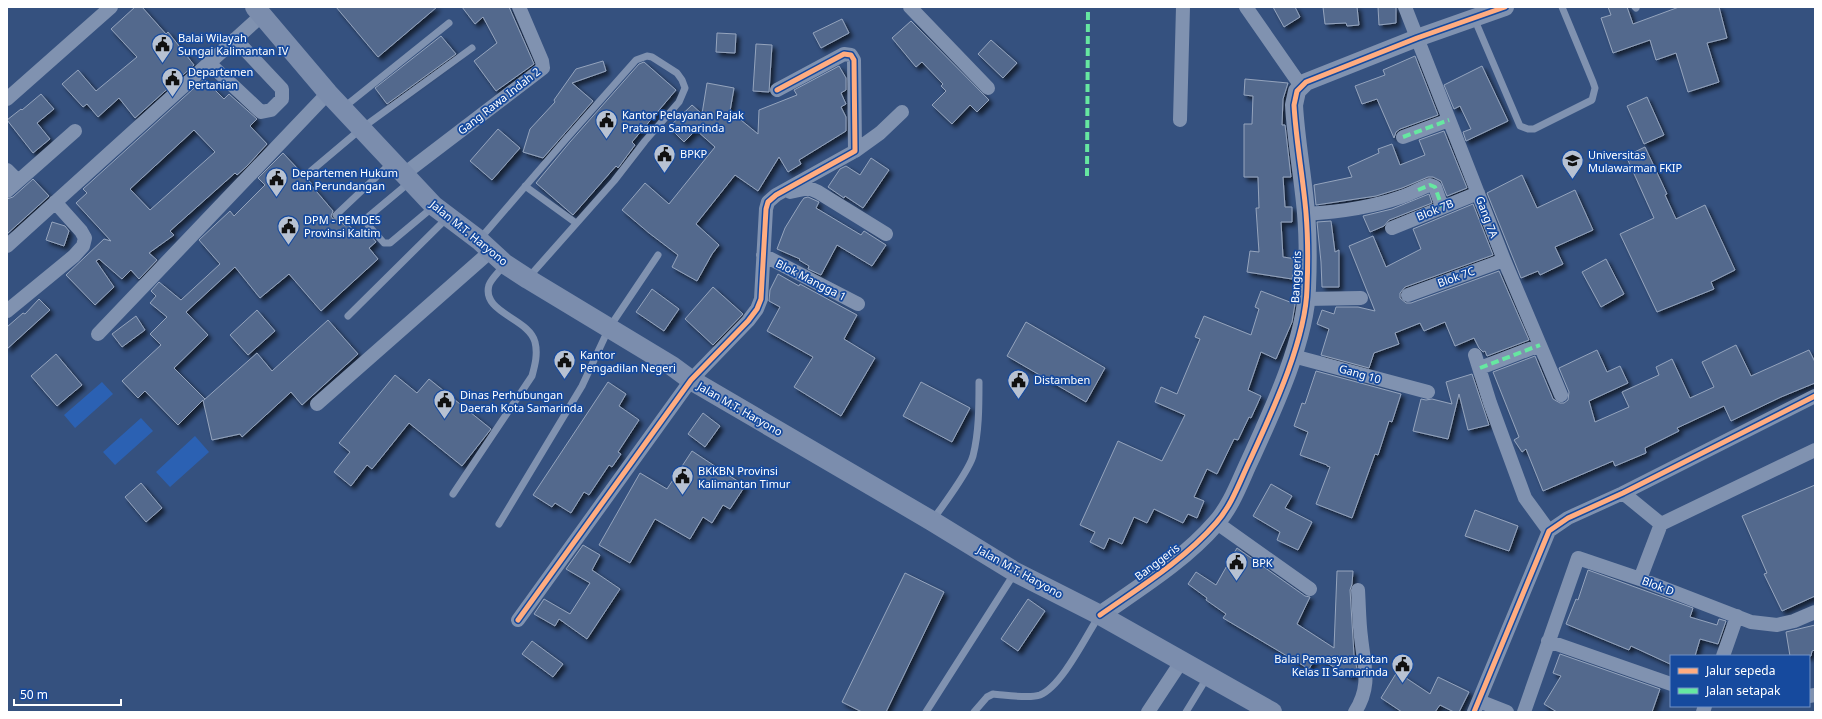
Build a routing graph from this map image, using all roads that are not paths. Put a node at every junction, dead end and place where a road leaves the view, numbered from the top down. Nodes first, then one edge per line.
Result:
1 (111, 7) edge
2 (519, 7) edge
3 (910, 7) edge
4 (1183, 7) edge
5 (1246, 7) edge
6 (1405, 7) edge
7 (1505, 7) edge
8 (1562, 7) edge
9 (258, 14) edge
10 (1474, 18) junction
11 (449, 23) dead end
12 (237, 37) junction
13 (1417, 38) junction
14 (472, 48) dead end
15 (209, 63) junction
16 (1301, 86) junction
17 (988, 88) dead end
18 (777, 90) dead end
19 (328, 93) junction
20 (7, 99) edge
21 (342, 108) junction
22 (902, 112) dead end
23 (1180, 120) dead end
24 (1449, 120) junction
25 (362, 128) junction
26 (75, 131) dead end
27 (1403, 137) dead end
28 (855, 151) junction
29 (7, 170) edge
30 (311, 171) dead end
31 (402, 172) junction
32 (18, 181) junction
33 (525, 186) junction
34 (7, 191) edge
35 (1478, 193) junction
36 (776, 195) junction
37 (55, 202) junction
38 (1442, 208) junction
39 (441, 211) junction
40 (1306, 214) junction
41 (336, 215) dead end
42 (576, 223) junction
43 (1392, 228) dead end
44 (886, 234) dead end
45 (7, 246) edge
46 (492, 251) junction
47 (658, 255) dead end
48 (763, 256) junction
49 (1504, 260) junction
50 (528, 279) junction
51 (1408, 295) dead end
52 (1360, 298) dead end
53 (1306, 299) junction
54 (858, 304) dead end
55 (7, 311) edge
56 (348, 316) dead end
57 (609, 328) junction
58 (98, 334) dead end
59 (1540, 345) junction
60 (1475, 355) dead end
61 (1293, 356) junction
62 (1480, 368) junction
63 (691, 380) junction
64 (979, 382) dead end
65 (1428, 392) dead end
66 (1561, 395) dead end
67 (1815, 396) edge
68 (317, 404) dead end
69 (1815, 450) edge
70 (1623, 493) junction
71 (453, 494) dead end
72 (932, 521) junction
73 (1217, 523) junction
74 (499, 524) dead end
75 (1661, 524) junction
76 (1549, 531) junction
77 (1015, 572) junction
78 (1640, 579) junction
79 (1310, 589) dead end
80 (1358, 590) dead end
81 (1815, 612) edge
82 (1100, 614) junction
83 (1737, 616) junction
84 (518, 620) dead end
85 (1548, 641) junction
86 (1723, 655) edge
87 (1182, 662) junction
88 (1208, 676) junction
89 (1670, 684) edge
90 (1476, 706) edge
91 (1358, 711) edge
92 (926, 712) edge
93 (974, 712) edge
94 (1148, 712) edge
95 (1186, 712) edge
96 (1272, 712) edge
97 (1507, 712) edge
98 (1524, 712) edge

1 - 20 street
2 - 31 street, Gang Rawa Indah 2
3 - 17 street
4 - 23 street
5 - 16 street
6 - 13 street, Gang 7A
7 - 10 street
8 - 10 lane
9 - 12 street
9 - 19 main road, Jalan M.T. Haryono
10 - 13 street
11 - 21 lane
12 - 15 street
12 - 15 street
13 - 16 street
13 - 24 street, Gang 7A
14 - 25 lane
15 - 37 street
16 - 40 street, Banggeris
18 - 28 street
19 - 21 main road, Jalan M.T. Haryono
19 - 58 street
21 - 25 main road, Jalan M.T. Haryono
22 - 28 street
24 - 27 street
24 - 35 street, Gang 7A
25 - 30 lane
25 - 31 main road, Jalan M.T. Haryono
26 - 32 street
28 - 36 street
29 - 32 street
31 - 39 main road, Jalan M.T. Haryono
31 - 39 lane
31 - 41 lane
32 - 34 street
33 - 42 lane
33 - 42 lane
33 - 46 lane
35 - 38 street, Blok 7B
35 - 49 street, Gang 7A
36 - 44 street
36 - 48 street
37 - 45 street
37 - 55 street
38 - 40 street
38 - 43 street, Blok 7B
39 - 46 main road, Jalan M.T. Haryono
39 - 56 lane
40 - 53 street, Banggeris
42 - 50 lane
46 - 50 main road, Jalan M.T. Haryono
46 - 68 street
46 - 71 lane
47 - 57 lane
48 - 54 street, Blok Mangga 1
48 - 63 street
49 - 51 street, Blok 7C
49 - 59 street, Gang 7A
50 - 57 main road, Jalan M.T. Haryono
52 - 53 street
53 - 61 street, Banggeris
57 - 63 main road, Jalan M.T. Haryono
57 - 74 lane
59 - 62 street
59 - 66 street, Gang 7A
60 - 62 street
61 - 65 street, Gang 10
61 - 73 street, Banggeris
62 - 76 street
63 - 72 main road, Jalan M.T. Haryono
63 - 84 street
64 - 72 lane
67 - 70 street
69 - 75 street
70 - 75 street
70 - 76 street
72 - 77 main road, Jalan M.T. Haryono
73 - 79 street
73 - 82 street, Banggeris
75 - 78 street
76 - 90 street
77 - 82 main road, Jalan M.T. Haryono
77 - 92 lane
78 - 83 street, Blok D
78 - 85 street, Blok D
80 - 91 street
81 - 83 street, Blok D
82 - 87 main road, Jalan M.T. Haryono
82 - 93 lane
83 - 86 street
85 - 89 street
85 - 98 street
87 - 88 main road, Jalan M.T. Haryono
87 - 94 street
88 - 95 lane
88 - 96 main road, Jalan M.T. Haryono
90 - 97 street

